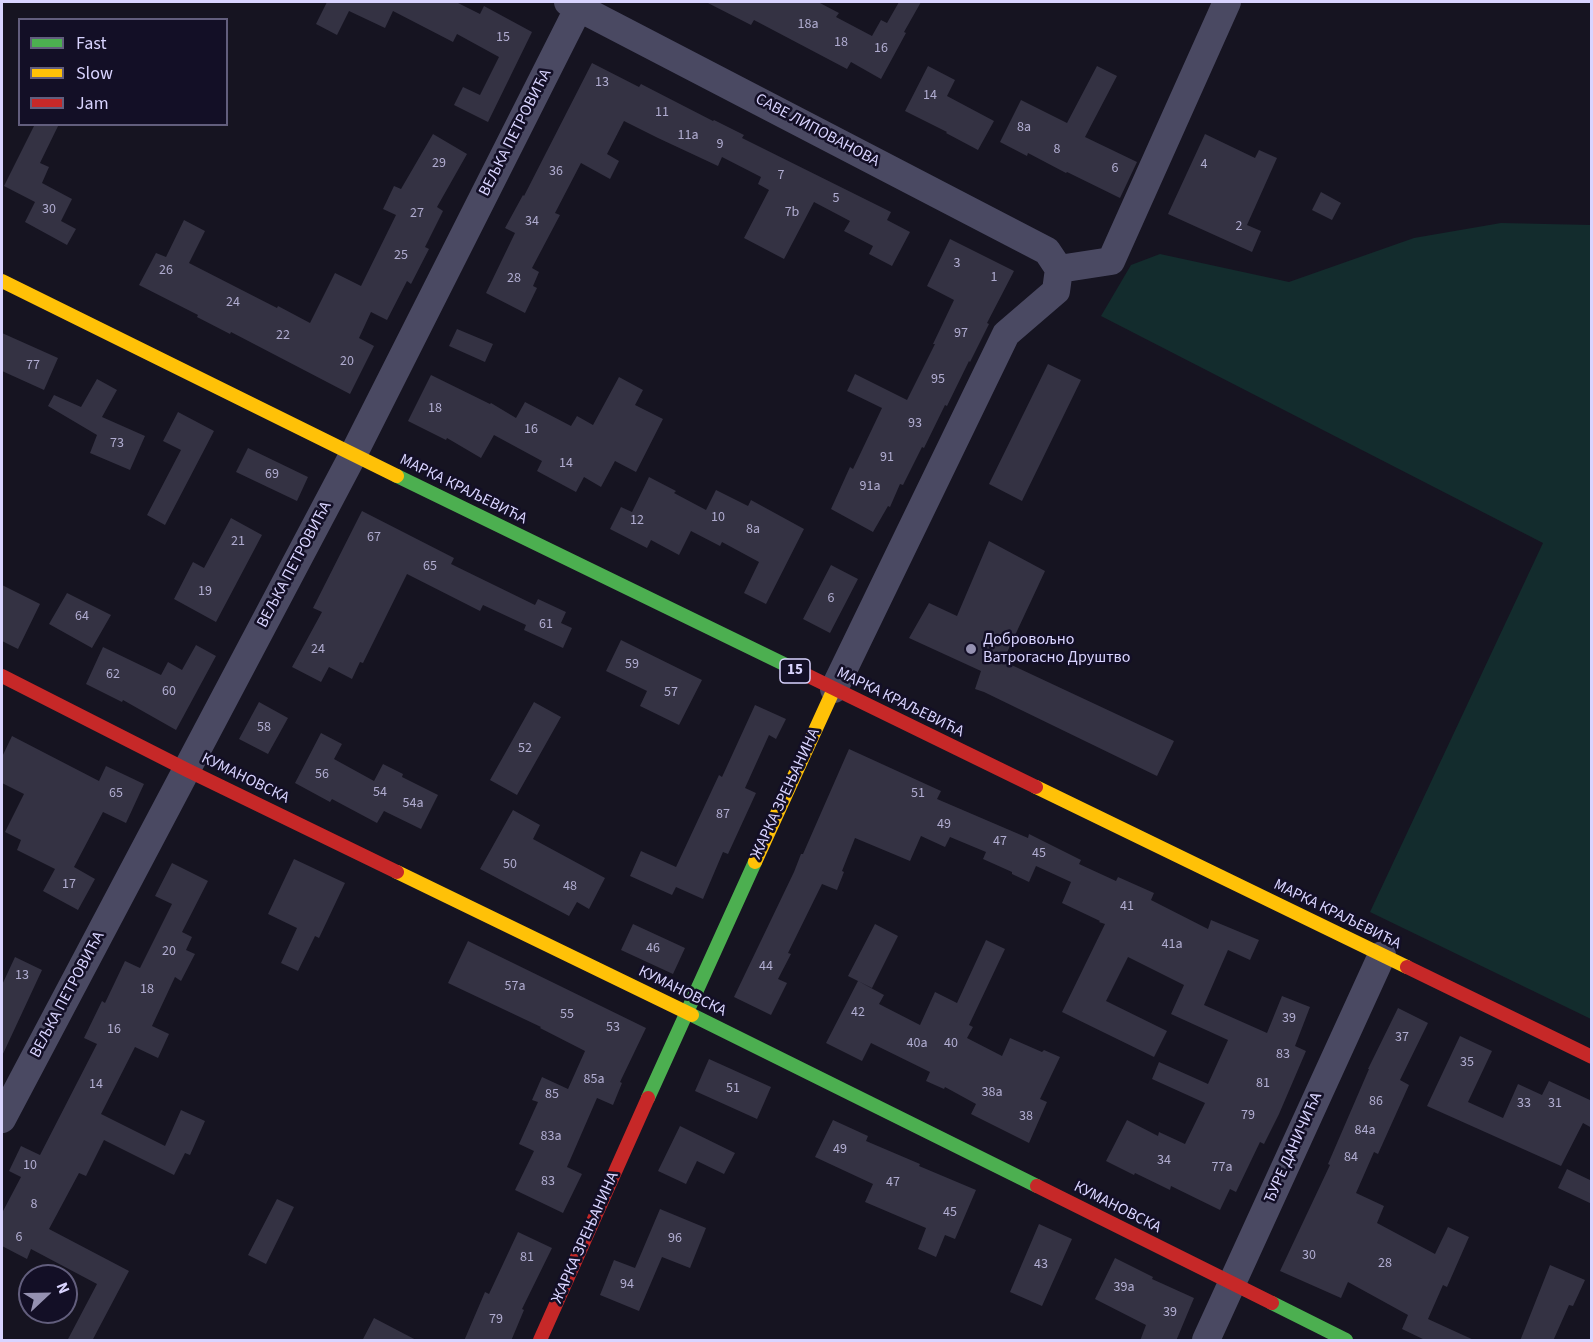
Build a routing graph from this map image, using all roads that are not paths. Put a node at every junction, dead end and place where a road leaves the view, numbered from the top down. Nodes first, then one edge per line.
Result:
1 (1227, 2) edge
2 (574, 4) edge
3 (1059, 269) junction
4 (2, 281) edge
5 (353, 455) junction
6 (2, 676) edge
7 (834, 689) junction
8 (187, 770) junction
9 (1382, 955) junction
10 (687, 1012) junction
11 (1592, 1057) edge
12 (2, 1119) edge
13 (1232, 1284) junction
14 (540, 1341) edge
15 (1206, 1341) edge
16 (1346, 1341) edge

1 - 3 street
2 - 3 street, САВЕ ЛИПОВАНОВА
2 - 5 street, ВЕЉКА ПЕТРОВИЋА
3 - 7 street, ЖАРКА ЗРЕЊАНИНА
4 - 5 street, МАРКА КРАЉЕВИЋА / 15
5 - 7 street, МАРКА КРАЉЕВИЋА / 15
5 - 8 street, ВЕЉКА ПЕТРОВИЋА
6 - 8 street, КУМАНОВСКА
7 - 9 street, МАРКА КРАЉЕВИЋА / 15
7 - 10 street, ЖАРКА ЗРЕЊАНИНА
8 - 10 street, КУМАНОВСКА
8 - 12 street, ВЕЉКА ПЕТРОВИЋА
9 - 11 street, МАРКА КРАЉЕВИЋА / 15
9 - 13 street, ЂУРЕ ДАНИЧИЋА
10 - 13 street, КУМАНОВСКА
10 - 14 street, ЖАРКА ЗРЕЊАНИНА
13 - 15 street, ЂУРЕ ДАНИЧИЋА
13 - 16 street, КУМАНОВСКА

